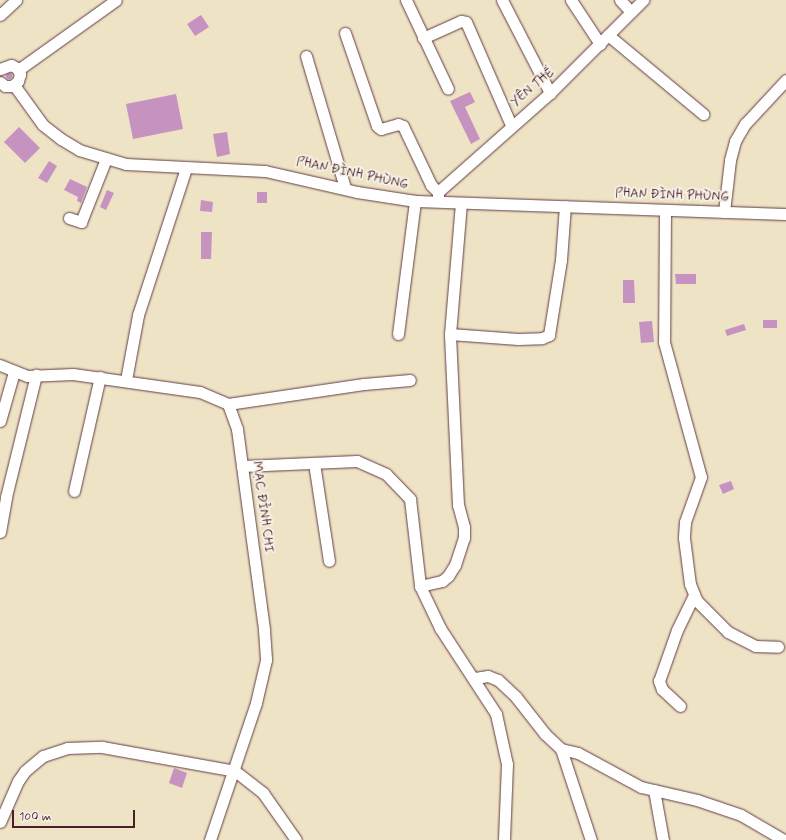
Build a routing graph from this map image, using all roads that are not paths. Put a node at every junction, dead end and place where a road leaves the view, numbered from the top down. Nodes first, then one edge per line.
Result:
1 (16, 0) edge
2 (116, 0) edge
3 (406, 0) edge
4 (502, 0) edge
5 (571, 0) edge
6 (620, 0) edge
7 (643, 0) edge
8 (631, 12) junction
9 (0, 15) edge
10 (345, 33) dead end
11 (608, 35) junction
12 (423, 38) junction
13 (600, 44) junction
14 (306, 56) dead end
15 (1, 66) edge
16 (18, 70) junction
17 (786, 80) edge
18 (0, 82) edge
19 (14, 85) junction
20 (448, 89) dead end
21 (550, 93) junction
22 (703, 114) dead end
23 (511, 125) junction
24 (106, 159) junction
25 (186, 168) junction
26 (345, 188) junction
27 (438, 197) junction
28 (415, 201) junction
29 (461, 203) junction
30 (565, 206) junction
31 (664, 211) junction
32 (724, 212) junction
33 (786, 214) edge
34 (69, 218) dead end
35 (398, 334) dead end
36 (450, 334) junction
37 (0, 365) edge
38 (14, 372) junction
39 (36, 375) junction
40 (100, 377) junction
41 (126, 380) junction
42 (410, 380) dead end
43 (228, 404) junction
44 (0, 421) edge
45 (314, 463) junction
46 (242, 466) junction
47 (74, 491) dead end
48 (0, 532) edge
49 (329, 561) dead end
50 (420, 586) junction
51 (694, 595) junction
52 (778, 647) dead end
53 (474, 678) junction
54 (680, 706) dead end
55 (562, 749) junction
56 (235, 771) junction
57 (654, 790) junction
58 (0, 822) edge
59 (210, 840) edge
60 (296, 840) edge
61 (504, 840) edge
62 (591, 840) edge
63 (663, 840) edge
64 (784, 840) edge

1 - 9 street
2 - 16 street
3 - 12 street
4 - 21 street
5 - 13 street
6 - 8 street
7 - 8 street, YÊN THẾ
8 - 11 street, YÊN THẾ
10 - 27 street
11 - 13 street, YÊN THẾ
11 - 22 street
12 - 20 street
12 - 23 street
13 - 21 street, YÊN THẾ
14 - 26 street
15 - 16 street
16 - 19 street
17 - 32 street
18 - 19 street
19 - 24 street, PHAN ĐÌNH PHÙNG
21 - 23 street, YÊN THẾ
23 - 27 street, YÊN THẾ
24 - 25 street, PHAN ĐÌNH PHÙNG
24 - 34 street
25 - 26 street, PHAN ĐÌNH PHÙNG
25 - 41 street
26 - 28 street, PHAN ĐÌNH PHÙNG
27 - 28 street, PHAN ĐÌNH PHÙNG
27 - 29 street, PHAN ĐÌNH PHÙNG
28 - 35 street
29 - 30 street, PHAN ĐÌNH PHÙNG
29 - 36 street
30 - 31 street, PHAN ĐÌNH PHÙNG
30 - 36 street
31 - 32 street, PHAN ĐÌNH PHÙNG
31 - 51 street
32 - 33 street, PHAN ĐÌNH PHÙNG
36 - 50 street
37 - 38 street
38 - 39 street
38 - 44 street
39 - 40 street
39 - 48 street
40 - 41 street
40 - 47 street
41 - 43 street
42 - 43 street
43 - 46 street, MẠC ĐỈNH CHI
45 - 46 street
45 - 49 street
45 - 50 street
46 - 56 street, MẠC ĐỈNH CHI
50 - 53 street
51 - 52 street
51 - 54 street
53 - 55 street
53 - 61 street
55 - 57 street
55 - 62 street
56 - 58 street
56 - 59 street, MẠC ĐỈNH CHI
56 - 60 street
57 - 63 street
57 - 64 street

